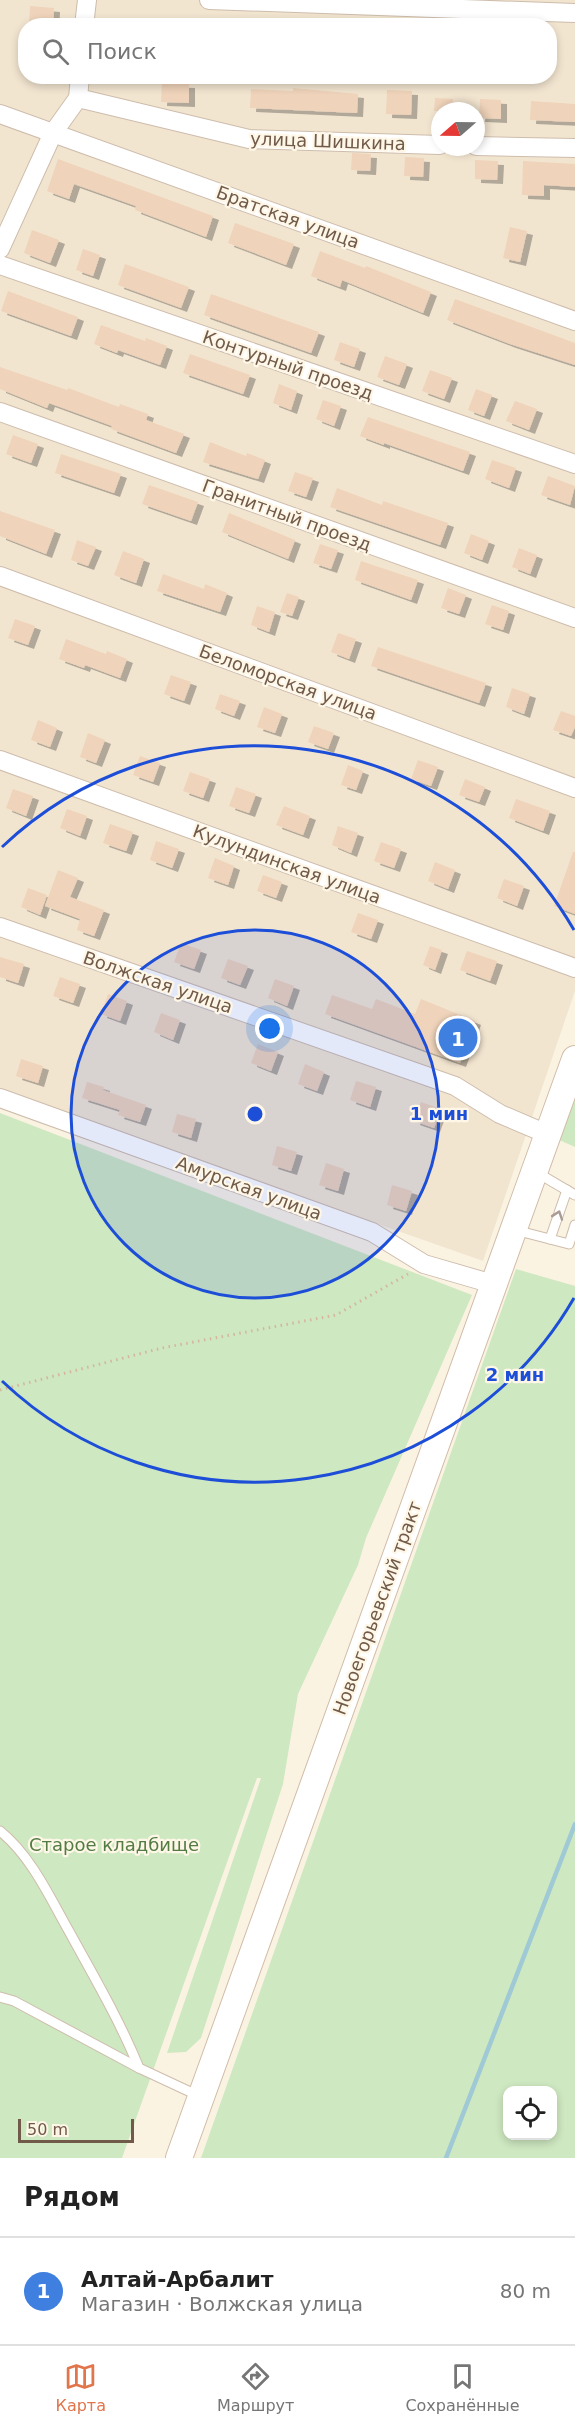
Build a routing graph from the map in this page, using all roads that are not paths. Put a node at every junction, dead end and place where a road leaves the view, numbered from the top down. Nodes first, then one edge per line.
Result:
1 (87, 0) edge
2 (209, 0) edge
3 (575, 13) edge
4 (85, 18) edge
5 (79, 84) edge
6 (78, 98) junction
7 (0, 114) edge
8 (53, 133) junction
9 (431, 145) edge
10 (485, 146) edge
11 (575, 148) edge
12 (0, 249) edge
13 (0, 265) edge
14 (575, 321) edge
15 (0, 412) edge
16 (575, 464) edge
17 (0, 576) edge
18 (575, 618) edge
19 (0, 760) edge
20 (575, 788) edge
21 (0, 927) edge
22 (575, 968) edge
23 (575, 1059) edge
24 (0, 1098) edge
25 (547, 1134) junction
26 (535, 1171) junction
27 (571, 1193) edge
28 (575, 1225) edge
29 (513, 1230) junction
30 (550, 1239) junction
31 (572, 1245) edge
32 (493, 1284) junction
33 (0, 1831) edge
34 (0, 1996) edge
35 (139, 2068) junction
36 (201, 2097) junction
37 (179, 2158) edge

1 - 4 street
2 - 3 street
5 - 6 street
6 - 8 street
6 - 9 street, улица Шишкина
7 - 8 street, Братская улица
8 - 12 street
8 - 14 street, Братская улица
10 - 11 street
13 - 16 street, Контурный проезд
15 - 18 street, Гранитный проезд
17 - 20 street, Беломорская улица
19 - 22 street, Кулундинская улица
21 - 25 street, Волжская улица
23 - 25 main road, Новоегорьевский тракт
24 - 32 street, Амурская улица
25 - 26 main road, Новоегорьевский тракт
26 - 27 lane
26 - 29 main road, Новоегорьевский тракт
30 -> 27 lane
28 - 31 lane
29 - 30 lane
29 - 32 main road, Новоегорьевский тракт
30 - 31 lane
32 - 36 main road, Новоегорьевский тракт
33 - 35 lane
34 - 35 lane
35 - 36 lane
36 - 37 main road, Новоегорьевский тракт

